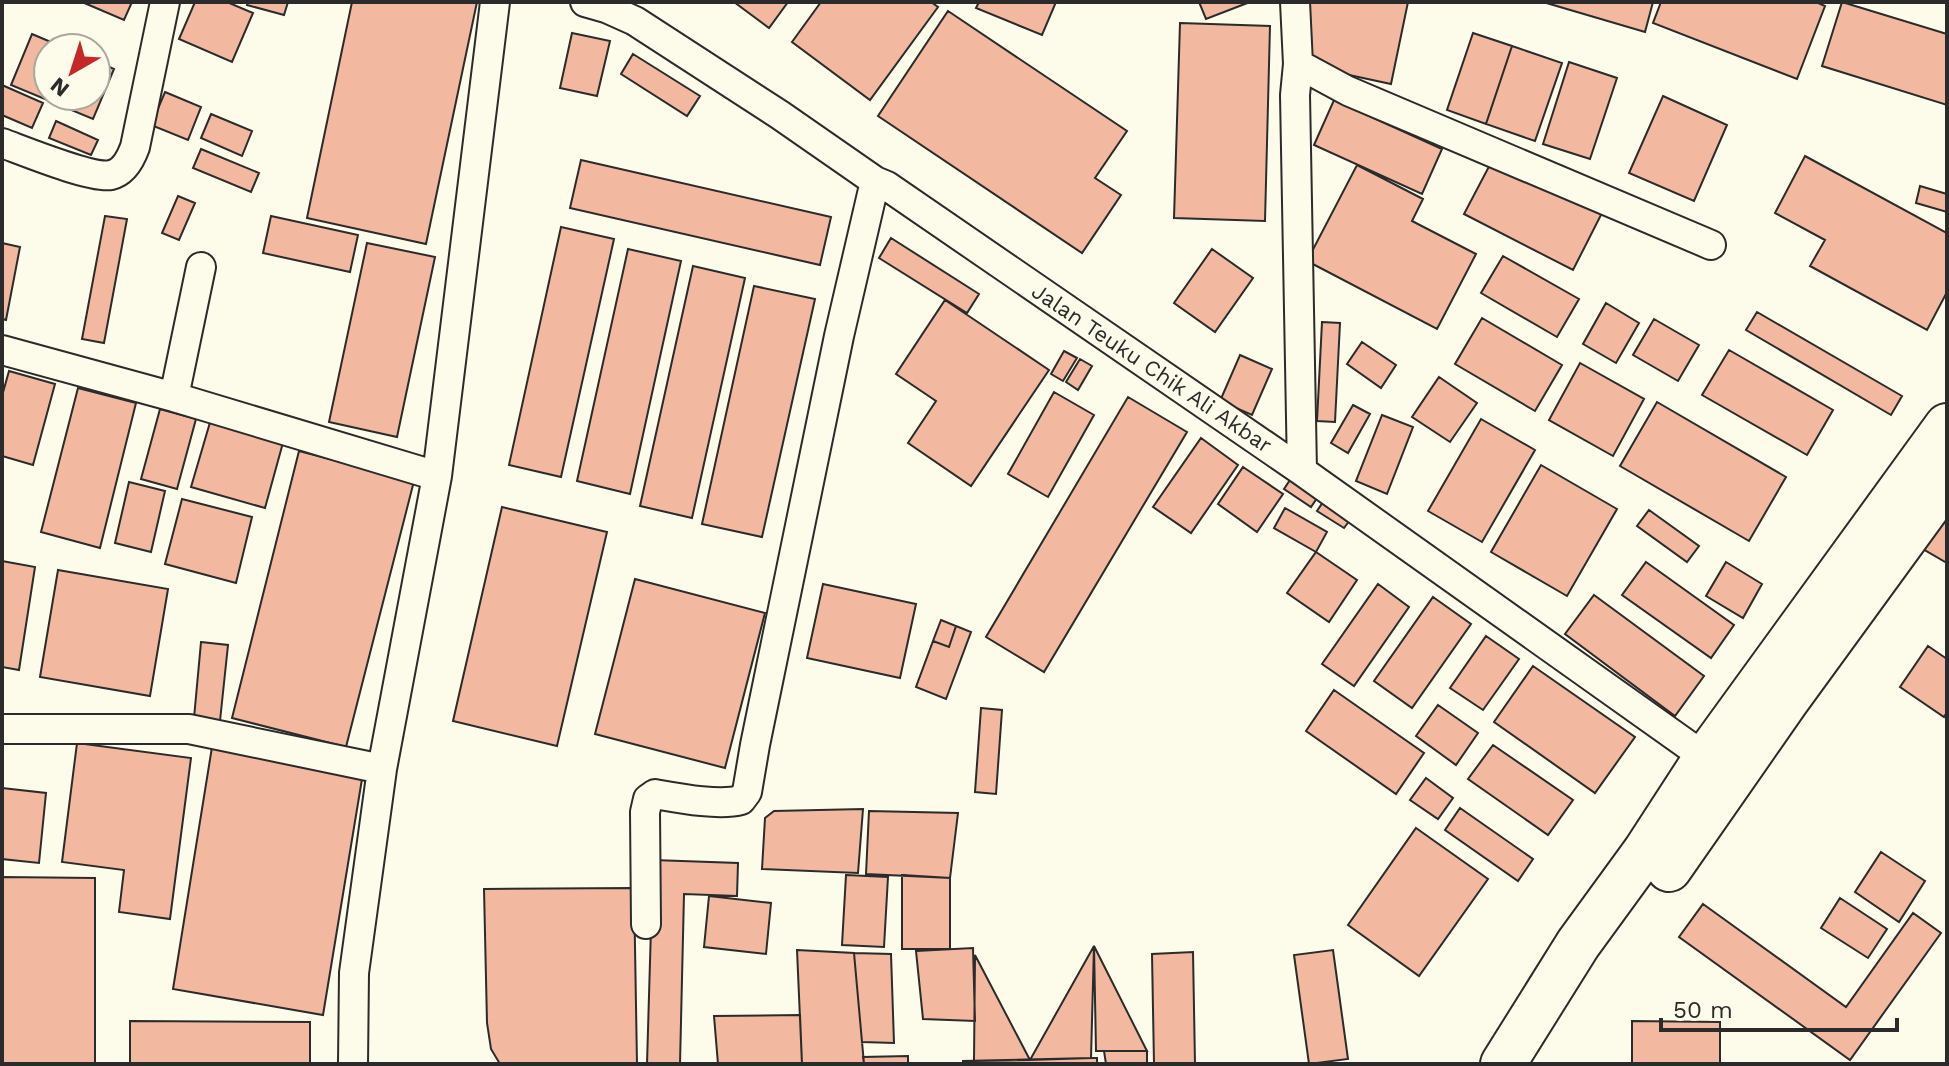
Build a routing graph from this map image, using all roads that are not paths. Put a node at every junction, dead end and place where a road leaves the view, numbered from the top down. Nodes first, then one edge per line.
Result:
1 (165, 2) edge
2 (495, 2) edge
3 (585, 2) edge
4 (1295, 2) edge
5 (1298, 64) junction
6 (2, 143) edge
7 (875, 181) junction
8 (1711, 245) dead end
9 (201, 267) dead end
10 (2, 350) edge
11 (174, 397) junction
12 (1947, 426) edge
13 (1302, 471) junction
14 (437, 476) junction
15 (1947, 480) edge
16 (2, 729) edge
17 (1706, 758) junction
18 (382, 769) junction
19 (646, 924) dead end
20 (353, 1064) edge
21 (1503, 1064) edge
22 (1539, 1064) edge

1 - 6 street
2 - 14 street
3 - 7 street, Jalan Teuku Chik Ali Akbar
4 - 5 street
5 - 8 street
5 - 13 street
7 - 13 street, Jalan Teuku Chik Ali Akbar
7 - 19 street
9 - 11 street
10 - 11 street
11 - 14 street
12 - 17 main road
13 - 17 street, Jalan Teuku Chik Ali Akbar
14 - 18 street
15 - 22 main road
16 - 18 street
17 - 21 main road
18 - 20 street

